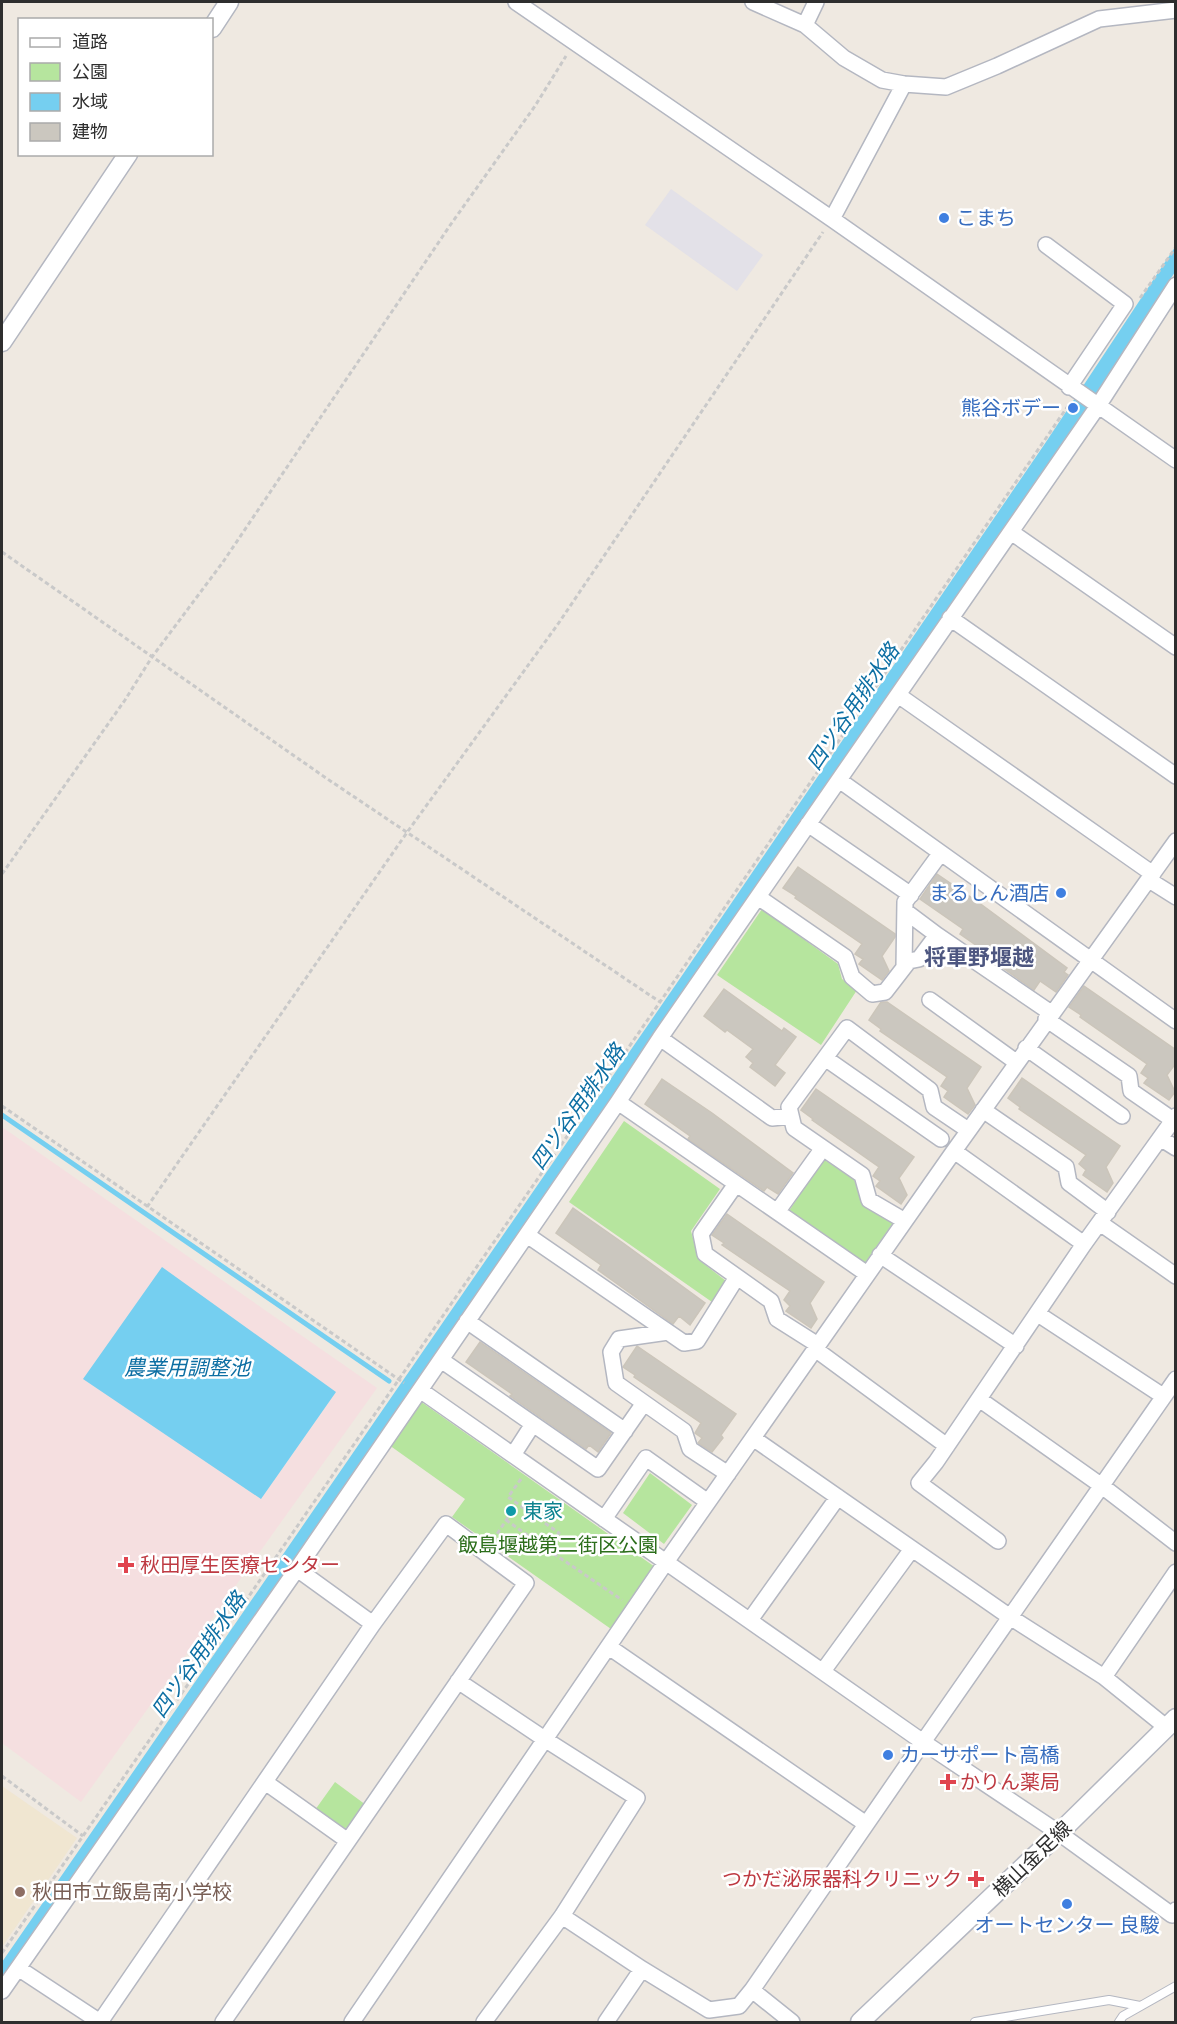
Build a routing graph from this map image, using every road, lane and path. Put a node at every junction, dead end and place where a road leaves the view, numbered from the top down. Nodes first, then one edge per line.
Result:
1 (229, 2) edge
2 (516, 2) edge
3 (753, 2) edge
4 (816, 2) edge
5 (1176, 10) edge
6 (805, 25) junction
7 (213, 26) edge
8 (575, 43) junction
9 (904, 84) junction
10 (127, 156) edge
11 (832, 219) junction
12 (1046, 245) dead end
13 (1176, 247) edge
14 (1176, 285) edge
15 (1125, 304) junction
16 (2, 342) edge
17 (1073, 390) junction
18 (1095, 404) junction
19 (1176, 460) edge
20 (1011, 532) junction
21 (2, 552) edge
22 (950, 618) junction
23 (1176, 647) edge
24 (152, 657) junction
25 (898, 695) junction
26 (1176, 776) edge
27 (839, 780) junction
28 (808, 825) junction
29 (408, 831) junction
30 (1176, 841) edge
31 (940, 854) junction
32 (2, 874) edge
33 (1151, 877) junction
34 (911, 894) junction
35 (758, 897) junction
36 (1176, 897) edge
37 (905, 911) junction
38 (937, 935) junction
39 (1091, 959) junction
40 (904, 967) junction
41 (930, 1000) dead end
42 (660, 1002) junction
43 (1049, 1016) junction
44 (1176, 1021) edge
45 (660, 1038) junction
46 (1026, 1048) junction
47 (825, 1058) junction
48 (1016, 1062) junction
49 (618, 1102) junction
50 (2, 1106) edge
51 (983, 1110) junction
52 (791, 1116) junction
53 (1122, 1116) dead end
54 (1174, 1118) edge
55 (968, 1130) junction
56 (1160, 1138) junction
57 (941, 1139) dead end
58 (823, 1148) junction
59 (1176, 1148) edge
60 (954, 1151) junction
61 (736, 1184) junction
62 (147, 1207) junction
63 (777, 1212) junction
64 (1104, 1217) junction
65 (905, 1221) junction
66 (527, 1235) junction
67 (1084, 1245) junction
68 (880, 1255) junction
69 (867, 1274) junction
70 (1176, 1276) edge
71 (737, 1277) junction
72 (1038, 1314) junction
73 (467, 1321) junction
74 (668, 1332) junction
75 (1016, 1346) junction
76 (816, 1347) junction
77 (441, 1360) junction
78 (1176, 1379) edge
79 (399, 1380) junction
80 (420, 1390) junction
81 (1163, 1396) junction
82 (979, 1399) junction
83 (644, 1403) junction
84 (533, 1424) junction
85 (624, 1431) junction
86 (753, 1438) junction
87 (947, 1446) junction
88 (513, 1455) junction
89 (529, 1466) junction
90 (728, 1474) junction
91 (1102, 1486) junction
92 (838, 1497) junction
93 (708, 1502) junction
94 (604, 1519) junction
95 (998, 1541) dead end
96 (1176, 1543) edge
97 (547, 1549) junction
98 (912, 1549) junction
99 (484, 1552) junction
100 (666, 1562) junction
101 (297, 1569) junction
102 (1176, 1572) edge
103 (628, 1604) dead end
104 (1010, 1617) junction
105 (750, 1620) junction
106 (373, 1624) junction
107 (609, 1647) junction
108 (823, 1671) junction
109 (1104, 1677) junction
110 (458, 1681) junction
111 (1171, 1722) edge
112 (546, 1740) junction
113 (923, 1742) junction
114 (2, 1776) edge
115 (265, 1782) junction
116 (866, 1824) junction
117 (1059, 1833) junction
118 (83, 1836) junction
119 (348, 1841) junction
120 (1174, 1915) edge
121 (562, 1916) junction
122 (2, 1953) edge
123 (18, 1968) junction
124 (642, 1970) junction
125 (1176, 1986) edge
126 (752, 1990) junction
127 (2, 1991) edge
128 (1140, 2006) junction
129 (100, 2022) edge
130 (223, 2022) edge
131 (352, 2022) edge
132 (484, 2022) edge
133 (606, 2022) edge
134 (792, 2022) edge
135 (860, 2022) edge
136 (975, 2022) edge
137 (1119, 2022) edge

1 - 7 street
2 - 8 street
3 - 6 street
4 - 6 street
5 - 9 street
6 - 9 street
8 - 11 street
8 - 24 path
9 - 11 street
10 - 16 street
11 - 17 street
11 - 29 path
12 - 15 street
13 - 15 path
14 - 18 street
15 - 17 street
17 - 18 street
17 - 42 path
18 - 19 street
18 - 20 street
20 - 22 street
20 - 23 street
21 - 24 path
22 - 25 street
22 - 26 street
24 - 29 path
24 - 32 path
25 - 27 street
25 - 33 street
27 - 28 street
27 - 31 street
28 - 34 street
28 - 35 street
29 - 42 path
29 - 62 path
30 - 33 street
31 - 34 street
31 - 39 street
33 - 36 street
33 - 39 street
34 - 37 street
35 - 40 street
35 - 45 street
37 - 38 street
37 - 40 street
38 - 40 street
38 - 43 street
39 - 43 street
39 - 44 street
41 - 48 street
42 - 79 path
43 - 46 street
43 - 54 street
45 - 49 street
45 - 52 street
46 - 48 street
46 - 53 street
47 - 52 street
47 - 55 street
47 - 57 street
48 - 51 street
49 - 61 street
49 - 66 street
50 - 62 path
51 - 55 street
51 - 64 street
52 - 58 street
54 - 56 street
55 - 60 street
56 - 59 street
56 - 64 street
58 - 63 street
58 - 65 street
60 - 65 street
60 - 67 street
61 - 63 street
61 - 71 street
62 - 79 path
63 - 69 street
64 - 67 street
64 - 70 street
65 - 68 street
66 - 73 street
66 - 74 street
67 - 72 street
68 - 69 street
68 - 75 street
69 - 76 street
71 - 74 street
71 - 76 street
72 - 75 street
72 - 81 street
73 - 77 street
73 - 85 street
74 - 83 street
75 - 82 street
76 - 86 street
76 - 87 street
77 - 80 street
77 - 84 street
78 - 81 street
79 - 118 path
80 - 88 street
80 - 101 street
81 - 91 street
82 - 87 street
82 - 91 street
83 - 85 street
83 - 90 street
84 - 85 street
84 - 88 street
86 - 90 street
86 - 92 street
87 - 95 street
88 - 89 street
89 - 94 street
89 - 97 path
90 - 93 street
91 - 96 street
91 - 104 street
92 - 98 street
92 - 105 street
93 - 94 street
93 - 100 street
94 - 100 street
97 - 99 path
97 - 103 path
98 - 104 street
98 - 108 street
99 - 106 street
99 - 110 street
100 - 105 street
100 - 107 street
101 - 106 street
101 - 123 street
102 - 109 street
104 - 109 street
104 - 113 street
105 - 108 street
106 - 115 street
107 - 112 street
107 - 116 street
108 - 113 street
109 - 111 street
110 - 112 street
110 - 119 street
111 - 117 street, 横山金足線
112 - 121 street
112 - 131 street
113 - 116 street
113 - 117 street
114 - 118 path
115 - 119 street
115 - 129 street
116 - 126 street
117 - 120 street
117 - 135 street, 横山金足線
118 - 122 path
119 - 130 street
121 - 124 street
121 - 132 street
123 - 127 street
123 - 129 street
124 - 126 street
124 - 133 street
125 - 128 lane
126 - 134 street
128 - 136 lane
128 - 137 lane

